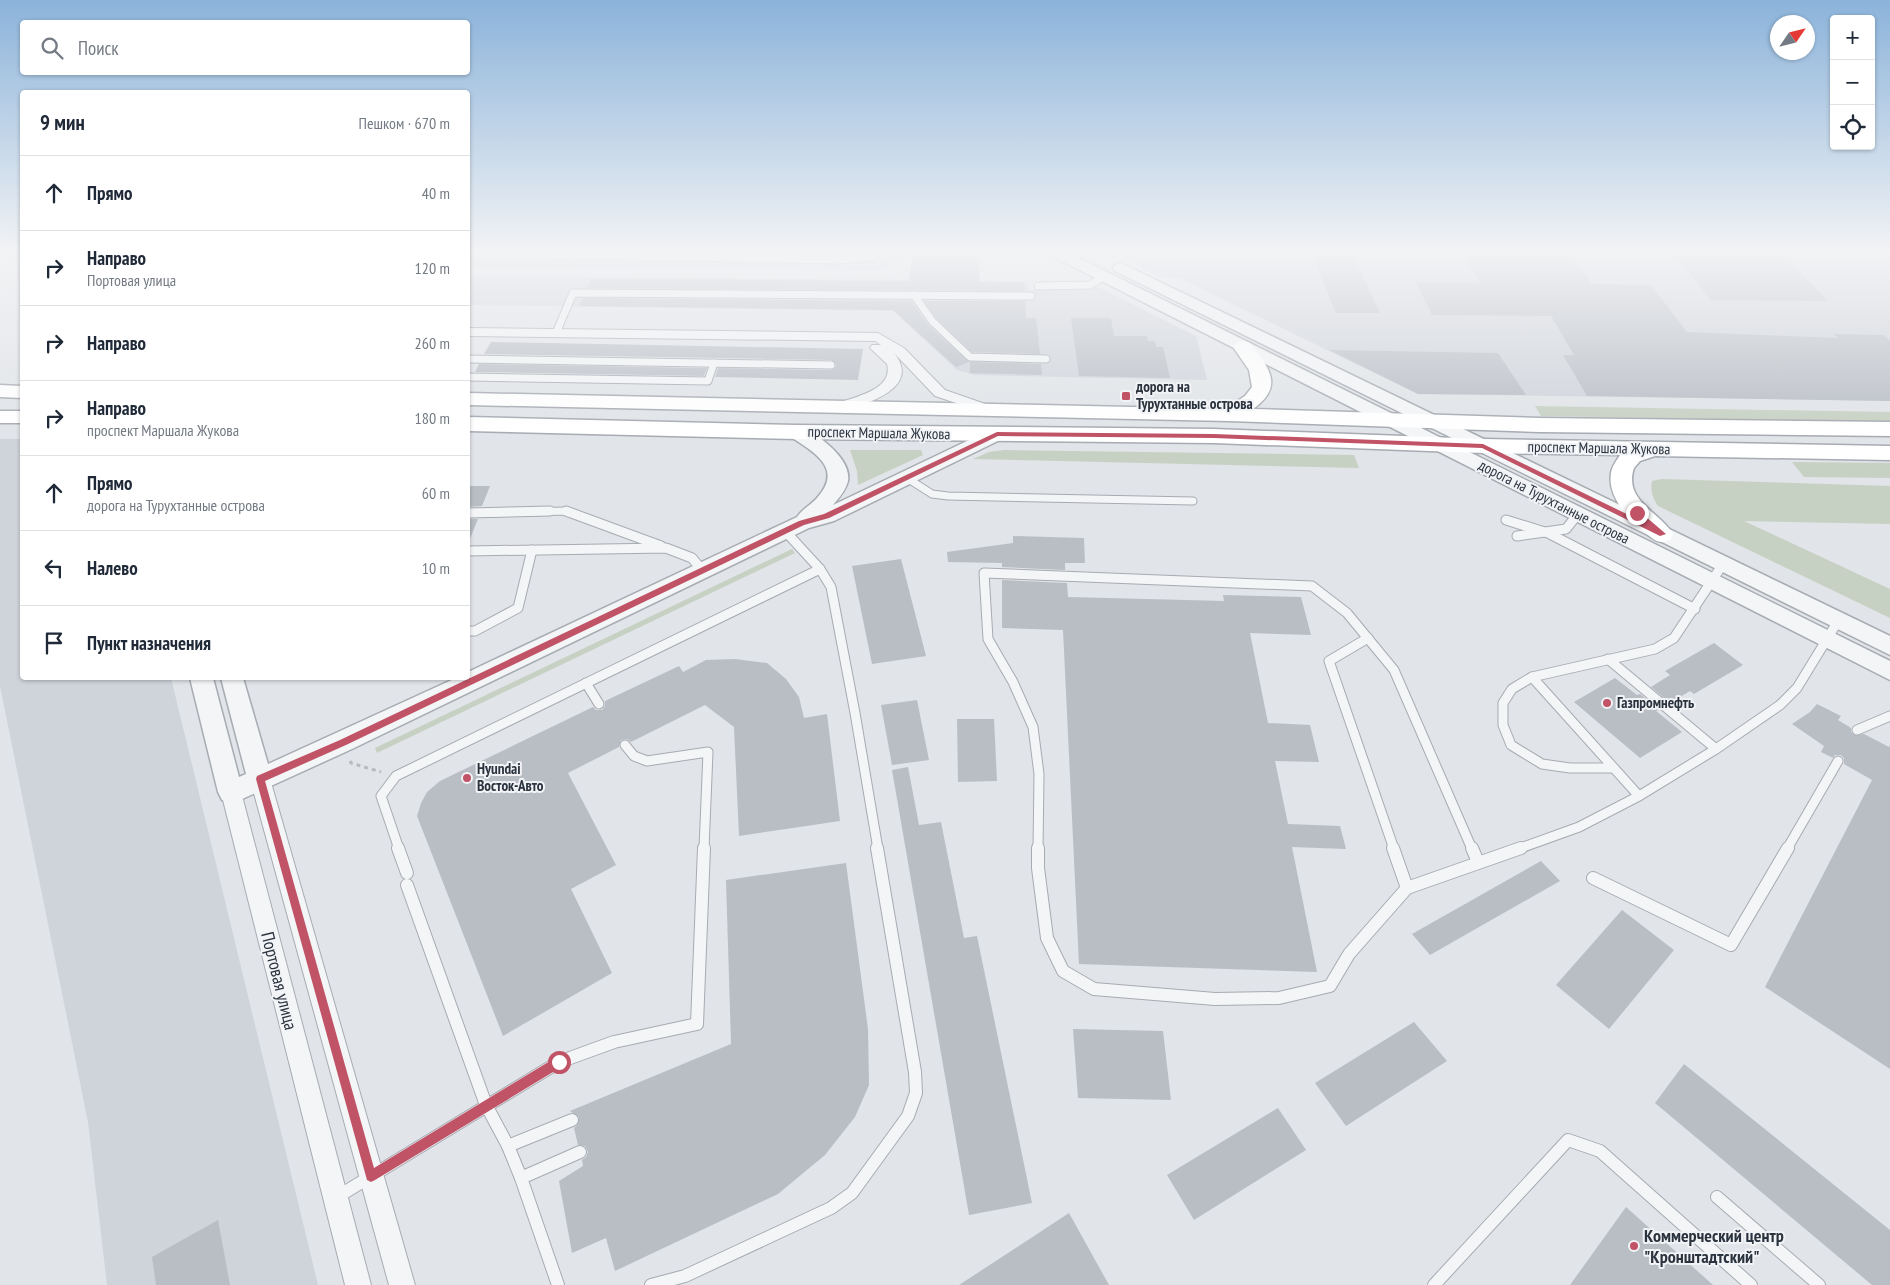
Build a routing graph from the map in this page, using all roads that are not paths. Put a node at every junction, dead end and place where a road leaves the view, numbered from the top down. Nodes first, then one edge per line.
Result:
1 (565, 313) edge
2 (925, 313) edge
3 (1175, 313) edge
4 (1212, 313) edge
5 (470, 332) edge
6 (556, 333) junction
7 (848, 338) junction
8 (1242, 347) junction
9 (470, 359) edge
10 (1046, 359) dead end
11 (714, 363) junction
12 (831, 365) dead end
13 (470, 377) edge
14 (0, 391) edge
15 (20, 392) edge
16 (470, 399) edge
17 (843, 406) junction
18 (989, 410) junction
19 (1229, 415) junction
20 (0, 416) edge
21 (20, 417) edge
22 (1390, 420) junction
23 (1434, 422) junction
24 (470, 424) edge
25 (1890, 429) edge
26 (796, 432) junction
27 (997, 434) junction
28 (1439, 445) junction
29 (1483, 446) junction
30 (1653, 450) junction
31 (1890, 453) edge
32 (907, 478) junction
33 (1193, 501) dead end
34 (470, 514) edge
35 (1578, 514) junction
36 (1506, 520) dead end
37 (794, 527) junction
38 (1548, 533) junction
39 (1662, 534) junction
40 (1516, 536) dead end
41 (666, 548) junction
42 (532, 550) junction
43 (470, 551) edge
44 (820, 569) junction
45 (702, 570) junction
46 (1717, 572) junction
47 (1695, 609) junction
48 (1838, 621) junction
49 (470, 631) edge
50 (1368, 638) junction
51 (1827, 639) junction
52 (1890, 646) edge
53 (1608, 659) junction
54 (1890, 671) edge
55 (1532, 676) junction
56 (202, 680) edge
57 (233, 680) edge
58 (586, 683) junction
59 (599, 704) dead end
60 (1890, 716) edge
61 (1856, 730) dead end
62 (624, 745) dead end
63 (1716, 749) junction
64 (1838, 761) dead end
65 (1614, 768) junction
66 (260, 779) junction
67 (231, 792) junction
68 (1639, 796) junction
69 (1478, 862) junction
70 (1593, 878) dead end
71 (1407, 888) junction
72 (486, 1105) junction
73 (572, 1120) dead end
74 (508, 1146) junction
75 (580, 1152) dead end
76 (371, 1176) junction
77 (521, 1178) junction
78 (1717, 1197) dead end
79 (335, 1198) junction
80 (358, 1285) edge
81 (402, 1285) edge
82 (558, 1285) edge
83 (651, 1285) edge
84 (1434, 1285) edge
85 (1751, 1285) edge
86 (1819, 1285) edge

1 - 6 lane
2 - 10 lane
3 - 8 street, дорога на Турухтанные острова
4 - 23 street, дорога на Турухтанные острова
5 - 6 street
6 - 7 street
7 - 17 street
7 - 18 street
8 - 19 main road
8 - 22 street, дорога на Турухтанные острова
9 - 11 lane
11 - 12 lane
11 - 13 lane
14 - 15 main road
16 - 17 main road, проспект Маршала Жукова
17 - 18 main road, проспект Маршала Жукова
18 - 19 main road, проспект Маршала Жукова
19 - 22 main road, проспект Маршала Жукова
20 - 21 main road
22 - 23 main road, проспект Маршала Жукова
22 - 28 street, дорога на Турухтанные острова
23 - 25 main road, проспект Маршала Жукова
23 - 29 street, дорога на Турухтанные острова
24 - 26 main road, проспект Маршала Жукова
26 - 27 main road, проспект Маршала Жукова
26 - 37 street
27 - 28 main road, проспект Маршала Жукова
27 - 32 street
28 - 29 main road, проспект Маршала Жукова
28 - 35 street, дорога на Турухтанные острова
29 - 30 main road, проспект Маршала Жукова
29 - 39 street, дорога на Турухтанные острова
30 - 31 main road, проспект Маршала Жукова
30 - 39 main road
32 - 33 lane
32 - 37 street
34 - 41 lane
35 - 38 lane
35 - 46 street, дорога на Турухтанные острова
36 - 38 lane
37 - 44 lane
37 - 45 street
38 - 40 lane
38 - 47 lane
39 - 46 street, дорога на Турухтанные острова
41 - 42 lane
41 - 45 lane
42 - 43 lane
42 - 49 lane
44 - 58 lane
44 - 83 lane
45 - 66 street
46 - 47 lane
46 - 48 street, дорога на Турухтанные острова
46 - 51 street, дорога на Турухтанные острова
47 - 53 lane
48 - 51 lane
48 - 52 street, дорога на Турухтанные острова
50 - 69 lane
50 - 71 lane
50 - 71 lane
51 - 54 street, дорога на Турухтанные острова
51 - 63 lane
53 - 55 lane
53 - 63 lane
55 - 65 lane
55 - 65 lane
56 - 67 street, Портовая улица
57 - 66 street
58 - 59 lane
58 - 72 lane
60 - 61 lane
62 - 72 lane
63 - 68 lane
64 - 70 lane
65 - 68 lane
66 - 67 street
66 - 76 street
67 - 79 street, Портовая улица
68 - 69 lane
69 - 71 lane
72 - 74 lane
72 - 76 lane
73 - 74 lane
74 - 77 lane
75 - 77 lane
76 - 79 lane
76 - 81 street
77 - 82 lane
78 - 86 lane
79 - 80 street, Портовая улица
84 - 85 lane

